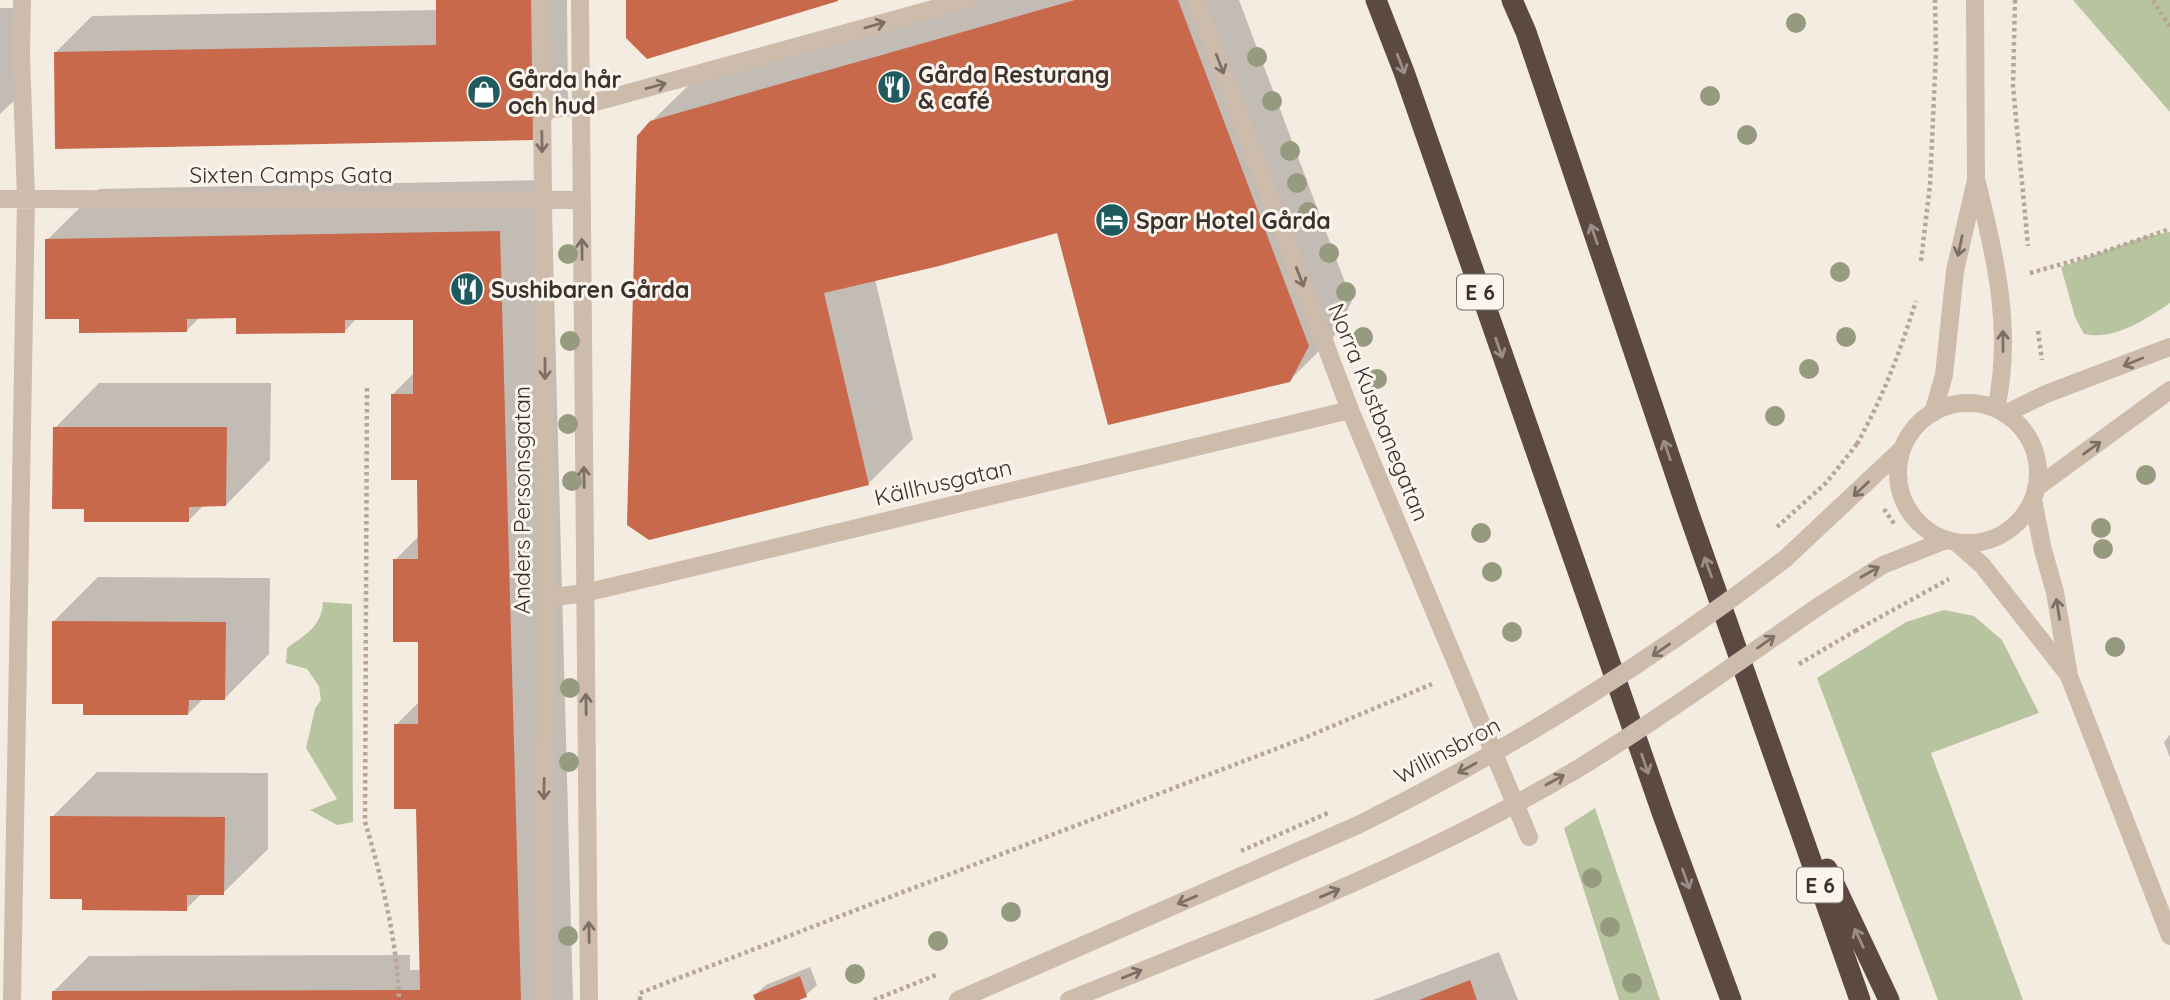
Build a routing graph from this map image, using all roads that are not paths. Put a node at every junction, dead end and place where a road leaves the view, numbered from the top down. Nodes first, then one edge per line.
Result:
1 (22, 0) edge
2 (541, 0) edge
3 (580, 0) edge
4 (966, 0) edge
5 (1196, 0) edge
6 (1376, 0) edge
7 (1512, 0) edge
8 (1975, 0) edge
9 (581, 107) junction
10 (542, 110) junction
11 (1976, 180) junction
12 (26, 198) junction
13 (0, 199) edge
14 (544, 199) junction
15 (581, 200) junction
16 (2170, 347) edge
17 (2170, 390) edge
18 (1350, 411) junction
19 (2000, 411) junction
20 (1933, 413) junction
21 (1902, 449) junction
22 (2035, 494) junction
23 (1952, 541) junction
24 (585, 593) junction
25 (547, 598) junction
26 (2069, 676) junction
27 (1780, 770) junction
28 (1529, 837) dead end
29 (2170, 936) edge
30 (12, 1000) edge
31 (543, 1000) edge
32 (589, 1000) edge
33 (958, 1000) edge
34 (1069, 1000) edge
35 (1731, 1000) edge
36 (1860, 1000) edge
37 (1889, 1000) edge

1 - 12 street
2 - 10 street, Anders Personsgatan
3 - 9 street
9 -> 4 street
5 -> 18 street, Norra Kustbanegatan
6 -> 35 highway, E 6
27 -> 7 highway, E 6
8 - 11 street
9 - 10 street
9 - 15 street
10 -> 14 street, Anders Personsgatan
19 -> 11 street
11 -> 20 street
12 - 13 street, Sixten Camps Gata
12 - 14 street, Sixten Camps Gata
12 - 30 street
14 - 15 street, Sixten Camps Gata
14 -> 25 street, Anders Personsgatan
24 -> 15 street
16 -> 19 street
22 -> 17 street
18 - 24 street, Källhusgatan
18 - 28 street, Norra Kustbanegatan
19 - 20 street
19 - 22 street
20 - 21 street
21 - 23 street
21 -> 33 street, Willinsbron, bridge
22 - 23 street
26 -> 22 street
23 - 26 street
34 -> 23 street, bridge
24 - 25 street, Källhusgatan
32 -> 24 street
25 -> 31 street, Anders Personsgatan
26 - 29 street
27 - 36 highway, E 6
37 -> 27 highway

